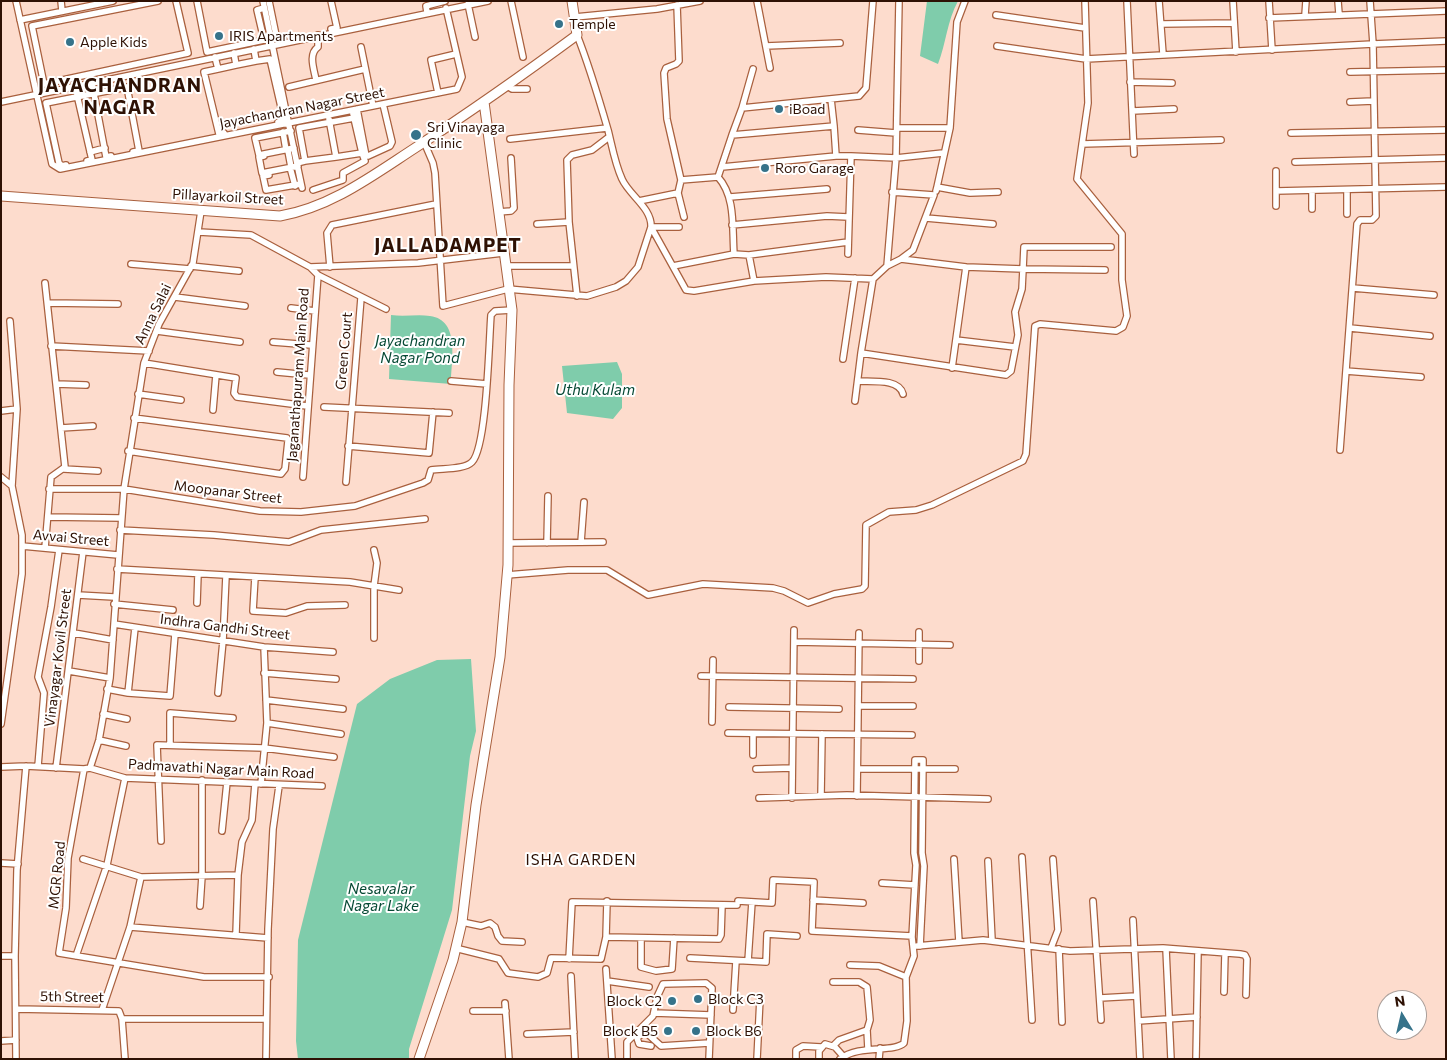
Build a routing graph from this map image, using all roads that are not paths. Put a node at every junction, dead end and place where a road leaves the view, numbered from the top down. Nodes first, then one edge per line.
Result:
1 (16, 1) edge
2 (61, 1) edge
3 (113, 1) edge
4 (158, 1) edge
5 (176, 1) edge
6 (197, 1) edge
7 (263, 1) edge
8 (269, 1) edge
9 (331, 1) edge
10 (445, 1) edge
11 (488, 1) edge
12 (512, 1) edge
13 (572, 1) edge
14 (700, 1) edge
15 (757, 1) edge
16 (874, 1) edge
17 (899, 1) edge
18 (965, 1) edge
19 (1085, 1) edge
20 (1127, 1) edge
21 (1159, 1) edge
22 (1233, 1) edge
23 (1269, 1) edge
24 (1306, 1) edge
25 (1370, 1) edge
26 (691, 2) edge
27 (1338, 2) edge
28 (468, 4) junction
29 (677, 5) junction
30 (264, 8) junction
31 (446, 8) junction
32 (1446, 11) edge
33 (62, 12) junction
34 (427, 12) junction
35 (1371, 13) junction
36 (1339, 14) junction
37 (996, 15) dead end
38 (1305, 16) junction
39 (575, 17) junction
40 (1269, 18) junction
41 (20, 20) junction
42 (1234, 23) junction
43 (1161, 24) junction
44 (1085, 28) junction
45 (318, 35) junction
46 (577, 35) junction
47 (475, 37) dead end
48 (1446, 41) edge
49 (840, 42) dead end
50 (1373, 44) junction
51 (272, 45) junction
52 (766, 46) junction
53 (997, 46) dead end
54 (361, 48) dead end
55 (254, 49) junction
56 (1272, 50) junction
57 (1236, 52) junction
58 (234, 53) junction
59 (456, 54) junction
60 (1163, 54) junction
61 (1129, 55) junction
62 (215, 57) junction
63 (523, 57) dead end
64 (1086, 59) junction
65 (256, 61) junction
66 (147, 62) junction
67 (236, 65) junction
68 (770, 68) dead end
69 (218, 69) junction
70 (365, 69) junction
71 (753, 69) dead end
72 (1446, 70) edge
73 (149, 71) junction
74 (1372, 71) junction
75 (1350, 72) dead end
76 (87, 75) junction
77 (316, 80) junction
78 (1130, 82) junction
79 (90, 83) junction
80 (1172, 83) dead end
81 (75, 86) junction
82 (289, 86) dead end
83 (507, 86) junction
84 (527, 89) dead end
85 (94, 93) junction
86 (438, 93) junction
87 (36, 95) junction
88 (77, 97) junction
89 (831, 99) junction
90 (1373, 101) junction
91 (1, 102) edge
92 (484, 102) junction
93 (1350, 102) dead end
94 (383, 104) junction
95 (373, 106) junction
96 (742, 108) junction
97 (354, 109) junction
98 (1174, 110) dead end
99 (1133, 111) junction
100 (328, 114) junction
101 (354, 118) junction
102 (289, 122) junction
103 (329, 122) junction
104 (834, 126) junction
105 (607, 128) junction
106 (950, 128) junction
107 (858, 130) dead end
108 (897, 130) junction
109 (1446, 130) edge
110 (290, 131) junction
111 (1374, 131) junction
112 (283, 132) junction
113 (732, 134) junction
114 (1291, 134) dead end
115 (609, 137) junction
116 (510, 138) dead end
117 (1221, 140) dead end
118 (424, 142) junction
119 (1082, 144) junction
120 (1134, 144) junction
121 (104, 148) junction
122 (291, 150) junction
123 (90, 152) junction
124 (362, 153) junction
125 (944, 153) junction
126 (1134, 154) dead end
127 (836, 156) junction
128 (850, 156) junction
129 (336, 157) junction
130 (511, 158) dead end
131 (896, 158) junction
132 (1446, 158) edge
133 (1376, 160) junction
134 (305, 161) junction
135 (1295, 162) dead end
136 (295, 167) junction
137 (722, 167) junction
138 (1276, 171) dead end
139 (718, 177) junction
140 (681, 180) junction
141 (294, 186) junction
142 (1446, 187) edge
143 (937, 188) junction
144 (827, 189) dead end
145 (313, 190) dead end
146 (1347, 190) junction
147 (1376, 190) junction
148 (1276, 191) junction
149 (1312, 191) junction
150 (892, 192) junction
151 (998, 192) dead end
152 (678, 193) junction
153 (934, 195) junction
154 (1, 196) edge
155 (730, 197) junction
156 (639, 201) junction
157 (436, 204) junction
158 (1276, 206) dead end
159 (1312, 209) dead end
160 (201, 211) junction
161 (498, 212) junction
162 (1347, 214) dead end
163 (684, 217) dead end
164 (848, 217) junction
165 (926, 218) junction
166 (569, 222) junction
167 (537, 224) dead end
168 (993, 224) dead end
169 (732, 225) junction
170 (652, 227) junction
171 (678, 227) dead end
172 (199, 232) junction
173 (848, 242) junction
174 (1111, 246) dead end
175 (503, 253) junction
176 (734, 254) junction
177 (848, 254) dead end
178 (749, 255) junction
179 (901, 259) junction
180 (440, 261) junction
181 (131, 264) dead end
182 (505, 266) junction
183 (573, 266) junction
184 (673, 266) junction
185 (887, 266) junction
186 (310, 267) junction
187 (330, 267) junction
188 (966, 267) junction
189 (191, 268) junction
190 (1023, 269) junction
191 (1105, 270) dead end
192 (239, 271) dead end
193 (318, 275) junction
194 (855, 278) junction
195 (873, 279) junction
196 (754, 281) junction
197 (45, 284) dead end
198 (1352, 288) junction
199 (508, 289) junction
200 (1434, 295) dead end
201 (577, 296) junction
202 (175, 297) junction
203 (361, 298) junction
204 (49, 303) junction
205 (118, 304) dead end
206 (245, 306) dead end
207 (291, 308) dead end
208 (386, 310) dead end
209 (512, 310) junction
210 (315, 311) junction
211 (10, 321) dead end
212 (1350, 328) junction
213 (156, 331) junction
214 (1430, 336) dead end
215 (956, 340) junction
216 (240, 342) dead end
217 (273, 342) dead end
218 (311, 345) junction
219 (51, 346) junction
220 (1015, 347) junction
221 (148, 351) junction
222 (861, 353) junction
223 (843, 359) dead end
224 (144, 363) junction
225 (952, 368) junction
226 (1346, 371) junction
227 (277, 372) dead end
228 (216, 375) junction
229 (309, 375) junction
230 (1421, 377) dead end
231 (858, 381) junction
232 (451, 382) dead end
233 (56, 384) junction
234 (487, 384) junction
235 (86, 385) dead end
236 (138, 394) junction
237 (903, 394) dead end
238 (181, 400) dead end
239 (855, 401) dead end
240 (307, 406) junction
241 (324, 407) dead end
242 (351, 407) junction
243 (17, 409) junction
244 (213, 410) dead end
245 (1, 411) edge
246 (433, 412) junction
247 (449, 413) dead end
248 (134, 418) junction
249 (93, 426) dead end
250 (62, 428) junction
251 (348, 446) junction
252 (1340, 450) dead end
253 (128, 451) junction
254 (64, 469) junction
255 (98, 471) dead end
256 (1, 477) edge
257 (303, 477) dead end
258 (346, 482) dead end
259 (12, 486) junction
260 (50, 489) junction
261 (124, 490) junction
262 (548, 496) dead end
263 (584, 502) dead end
264 (48, 517) junction
265 (121, 518) junction
266 (425, 519) dead end
267 (120, 530) junction
268 (581, 542) junction
269 (603, 542) dead end
270 (508, 543) junction
271 (547, 543) junction
272 (22, 546) junction
273 (45, 548) junction
274 (59, 550) junction
275 (374, 550) dead end
276 (83, 552) junction
277 (118, 554) junction
278 (117, 569) junction
279 (198, 574) junction
280 (507, 575) junction
281 (226, 576) junction
282 (255, 577) junction
283 (374, 586) junction
284 (399, 590) dead end
285 (78, 595) junction
286 (114, 597) junction
287 (196, 603) dead end
288 (114, 604) junction
289 (345, 606) dead end
290 (173, 610) dead end
291 (114, 624) junction
292 (135, 628) junction
293 (794, 630) dead end
294 (919, 632) dead end
295 (859, 633) dead end
296 (74, 634) junction
297 (175, 634) junction
298 (374, 638) dead end
299 (113, 640) junction
300 (223, 641) junction
301 (794, 642) junction
302 (859, 643) junction
303 (919, 644) junction
304 (950, 645) dead end
305 (264, 647) junction
306 (334, 652) dead end
307 (713, 660) dead end
308 (919, 661) dead end
309 (69, 671) junction
310 (264, 673) junction
311 (701, 676) dead end
312 (713, 676) junction
313 (793, 677) junction
314 (110, 678) junction
315 (858, 678) junction
316 (336, 679) dead end
317 (913, 679) dead end
318 (107, 688) junction
319 (128, 693) junction
320 (218, 693) dead end
321 (266, 700) junction
322 (858, 706) junction
323 (913, 706) dead end
324 (729, 707) dead end
325 (793, 708) junction
326 (839, 708) dead end
327 (343, 709) dead end
328 (103, 714) junction
329 (232, 718) dead end
330 (127, 719) dead end
331 (712, 722) dead end
332 (267, 723) junction
333 (1, 724) edge
334 (728, 733) dead end
335 (341, 734) dead end
336 (753, 734) junction
337 (792, 734) junction
338 (822, 734) junction
339 (858, 735) junction
340 (912, 735) dead end
341 (98, 740) junction
342 (170, 745) junction
343 (126, 746) dead end
344 (264, 748) junction
345 (753, 755) dead end
346 (334, 757) dead end
347 (26, 766) junction
348 (38, 766) junction
349 (1, 767) edge
350 (56, 768) junction
351 (792, 768) junction
352 (87, 769) junction
353 (756, 769) dead end
354 (858, 769) junction
355 (915, 769) junction
356 (923, 769) junction
357 (955, 769) dead end
358 (125, 778) junction
359 (158, 778) junction
360 (202, 780) junction
361 (226, 782) junction
362 (258, 784) junction
363 (279, 786) junction
364 (322, 786) dead end
365 (821, 796) junction
366 (857, 796) junction
367 (758, 798) dead end
368 (792, 798) junction
369 (914, 798) junction
370 (923, 798) junction
371 (988, 799) dead end
372 (222, 831) dead end
373 (161, 841) dead end
374 (1022, 857) dead end
375 (83, 859) dead end
376 (954, 859) dead end
377 (1053, 859) dead end
378 (988, 861) dead end
379 (1, 863) edge
380 (18, 864) junction
381 (107, 866) junction
382 (238, 875) junction
383 (202, 876) junction
384 (141, 877) junction
385 (882, 883) dead end
386 (915, 885) junction
387 (813, 900) junction
388 (607, 901) junction
389 (752, 902) junction
390 (1093, 902) dead end
391 (863, 903) dead end
392 (722, 904) junction
393 (200, 906) dead end
394 (1132, 920) dead end
395 (462, 922) junction
396 (130, 926) junction
397 (236, 934) junction
398 (797, 936) dead end
399 (912, 936) junction
400 (606, 937) junction
401 (268, 938) junction
402 (641, 938) junction
403 (674, 938) junction
404 (992, 940) junction
405 (522, 942) dead end
406 (959, 942) junction
407 (1027, 945) junction
408 (917, 946) junction
409 (455, 948) junction
410 (1051, 948) junction
411 (1134, 948) junction
412 (1166, 948) junction
413 (1059, 950) junction
414 (1097, 950) junction
415 (1198, 951) junction
416 (1225, 953) junction
417 (1, 956) edge
418 (15, 956) junction
419 (76, 956) junction
420 (690, 958) dead end
421 (569, 959) junction
422 (736, 961) junction
423 (748, 962) junction
424 (118, 964) junction
425 (850, 964) dead end
426 (606, 969) dead end
427 (572, 976) dead end
428 (269, 977) junction
429 (906, 977) junction
430 (607, 981) junction
431 (833, 982) dead end
432 (649, 987) dead end
433 (1224, 992) dead end
434 (1246, 995) dead end
435 (1136, 996) junction
436 (760, 998) dead end
437 (1100, 998) junction
438 (505, 1003) dead end
439 (16, 1009) junction
440 (102, 1010) junction
441 (733, 1010) dead end
442 (473, 1011) dead end
443 (506, 1011) junction
444 (654, 1014) junction
445 (711, 1015) junction
446 (1197, 1018) junction
447 (122, 1019) junction
448 (266, 1019) junction
449 (1169, 1019) junction
450 (1032, 1020) dead end
451 (1101, 1020) dead end
452 (1138, 1021) junction
453 (1062, 1022) dead end
454 (642, 1030) junction
455 (867, 1030) junction
456 (574, 1032) junction
457 (527, 1034) dead end
458 (16, 1040) junction
459 (1, 1041) edge
460 (709, 1043) junction
461 (651, 1046) dead end
462 (833, 1046) junction
463 (820, 1047) junction
464 (880, 1048) junction
465 (868, 1049) junction
466 (852, 1055) edge
467 (841, 1058) edge
468 (16, 1059) edge
469 (125, 1059) edge
470 (266, 1059) edge
471 (419, 1059) edge
472 (509, 1059) edge
473 (575, 1059) edge
474 (612, 1059) edge
475 (627, 1059) edge
476 (709, 1059) edge
477 (757, 1059) edge
478 (796, 1059) edge
479 (819, 1059) edge
480 (879, 1059) edge
481 (1140, 1059) edge
482 (1171, 1059) edge
483 (1196, 1059) edge

1 - 41 street, Jayachandran Nagar Street
2 - 33 street
3 - 33 street
4 - 76 street
5 - 66 street
6 - 30 street
7 - 30 street
8 - 9 street
10 - 34 street
11 - 28 street
12 - 63 street
13 - 39 street
14 - 26 street
15 - 52 street
16 - 89 street
17 - 108 street
18 - 106 street
19 - 44 street
20 - 61 street
21 - 43 street
22 - 42 street
23 - 40 street
24 - 38 street
25 - 35 street
26 - 29 street
27 - 36 street
28 - 31 street
28 - 47 street
29 - 39 street
29 - 140 street
30 - 51 street
31 - 34 street
31 - 59 street, Jayachandran Nagar Street
32 - 35 street
33 - 41 street
34 - 45 street
35 - 36 street
35 - 50 street
36 - 38 street
37 - 44 street
38 - 40 street
39 - 46 street
40 - 56 street
41 - 87 street, Jayachandran Nagar Street
42 - 43 street
42 - 57 street
43 - 60 street
44 - 64 street
45 - 51 street
45 - 77 street
46 - 83 street, Pillayarkoil Street
46 - 105 street
48 - 50 street
49 - 52 street
50 - 56 street
50 - 74 street
51 - 55 street
51 - 102 street
52 - 68 street
53 - 64 street
54 - 70 street
55 - 58 street
55 - 65 street
56 - 57 street
57 - 60 street
58 - 62 street
58 - 67 street
59 - 86 street, Jayachandran Nagar Street
59 - 86 street
60 - 61 street
61 - 64 street
61 - 78 street
62 - 69 street
62 - 73 street
64 - 119 street
65 - 67 street
65 - 69 street
66 - 73 street
66 - 76 street
67 - 69 street
70 - 77 street
70 - 95 street
71 - 96 street
72 - 74 street
73 - 79 street
74 - 75 street
74 - 90 street
76 - 79 street
77 - 82 street
78 - 80 street
78 - 99 street
79 - 81 street
79 - 85 street
81 - 87 street
81 - 88 street
83 - 84 street
83 - 92 street, Pillayarkoil Street
85 - 88 street
85 - 121 street
85 - 121 street
86 - 94 street, Jayachandran Nagar Street
87 - 91 street
87 - 102 street, Jayachandran Nagar Street
88 - 123 street
88 - 123 street
89 - 96 street
89 - 104 street
90 - 93 street
90 - 111 street
92 - 118 street, Pillayarkoil Street
92 - 161 street
94 - 95 street, Jayachandran Nagar Street
94 - 97 street
95 - 97 street, Jayachandran Nagar Street
96 - 113 street
97 - 100 street, Jayachandran Nagar Street
97 - 101 street
98 - 99 street
99 - 120 street
100 - 102 street, Jayachandran Nagar Street
100 - 103 street
101 - 103 street
101 - 124 street
102 - 110 street
103 - 129 street
103 - 134 street
104 - 113 street
104 - 127 street
105 - 115 street
105 - 116 street
106 - 108 street
106 - 125 street
107 - 108 street
108 - 131 street
109 - 111 street
110 - 112 street
110 - 122 street
111 - 114 street
111 - 133 street
112 - 122 street
112 - 122 street
113 - 137 street
115 - 156 street
115 - 166 street
117 - 120 street
118 - 157 street
118 - 160 street, Pillayarkoil Street
119 - 120 street
119 - 280 street
120 - 126 street
121 - 123 street
122 - 136 street
122 - 136 street
124 - 129 street
124 - 145 street
125 - 131 street
125 - 143 street
127 - 128 street
127 - 137 street
128 - 131 street
128 - 164 street
129 - 134 street
130 - 161 street
131 - 150 street
132 - 133 street
133 - 135 street
133 - 147 street
134 - 136 street
136 - 141 street
136 - 141 street
136 - 141 street
137 - 139 street
138 - 148 street
139 - 140 street
139 - 155 street
140 - 152 street
142 - 147 street
143 - 151 street
143 - 153 street
144 - 155 street
146 - 147 street
146 - 149 street
146 - 162 street
147 - 198 street
148 - 149 street
148 - 158 street
149 - 159 street
150 - 153 street
150 - 185 street
152 - 156 street
152 - 163 street
153 - 165 street
154 - 160 street, Pillayarkoil Street
155 - 169 street
156 - 170 street
157 - 180 street
157 - 187 street
160 - 172 street, Anna Salai
161 - 175 street
164 - 169 street
164 - 173 street
165 - 168 street
165 - 179 street
166 - 167 street
166 - 183 street
169 - 176 street
170 - 171 street
170 - 184 street
170 - 201 street
172 - 186 street
172 - 189 street, Anna Salai
173 - 177 street
173 - 178 street
174 - 190 street
175 - 180 street
175 - 182 street
176 - 178 street
176 - 184 street
178 - 196 street
179 - 185 street
179 - 188 street
180 - 187 street
180 - 199 street
181 - 189 street
182 - 183 street
182 - 199 street
183 - 201 street
184 - 196 street
185 - 195 street
186 - 187 street
186 - 193 street
188 - 190 street
188 - 215 street
189 - 192 street
189 - 202 street, Anna Salai
190 - 191 street
190 - 220 street
193 - 203 street
193 - 210 street, Jaganathapuram Main Road
194 - 195 street
194 - 196 street
194 - 223 street
195 - 222 street
197 - 204 street
198 - 200 street
198 - 212 street
199 - 201 street
199 - 209 street
202 - 206 street
202 - 213 street, Anna Salai
203 - 208 street
203 - 242 street, Green Court
204 - 205 street
204 - 219 street
207 - 210 street
209 - 234 street, Moopanar Street
209 - 270 street
210 - 218 street, Jaganathapuram Main Road
211 - 243 street
212 - 214 street
212 - 226 street
213 - 216 street
213 - 221 street, Anna Salai
215 - 220 street
215 - 225 street
217 - 218 street
218 - 229 street, Jaganathapuram Main Road
219 - 221 street
219 - 233 street
220 - 225 street
221 - 224 street, Anna Salai
222 - 225 street
222 - 231 street
224 - 228 street
224 - 236 street, Anna Salai
226 - 230 street
226 - 252 street
227 - 229 street
228 - 240 street
228 - 244 street
229 - 240 street, Jaganathapuram Main Road
231 - 237 street
231 - 239 street
232 - 234 street
233 - 235 street
233 - 250 street
234 - 261 street, Moopanar Street
236 - 238 street
236 - 248 street, Anna Salai
240 - 257 street, Jaganathapuram Main Road
241 - 242 street
242 - 246 street, Green Court
242 - 251 street, Green Court
243 - 245 street
243 - 259 street
246 - 247 street, Green Court
246 - 251 street
248 - 253 street, Anna Salai
248 - 253 street
249 - 250 street
250 - 254 street
251 - 258 street, Green Court
253 - 261 street, Anna Salai
254 - 255 street
254 - 260 street
256 - 259 street
259 - 272 street
260 - 261 street
260 - 264 street
261 - 265 street, Anna Salai
262 - 271 street
263 - 268 street
264 - 265 street
264 - 273 street
265 - 267 street, Anna Salai
266 - 267 street
267 - 277 street, Anna Salai
268 - 269 street
268 - 271 street
270 - 271 street
270 - 280 street
272 - 273 street, Avvai Street
272 - 333 street
273 - 274 street, Avvai Street
274 - 276 street, Avvai Street
274 - 348 street
275 - 283 street
276 - 277 street, Avvai Street
276 - 285 street, Vinayagar Kovil Street
277 - 278 street, Anna Salai
278 - 279 street
278 - 286 street, Anna Salai
279 - 281 street
279 - 287 street
280 - 395 street
281 - 282 street
281 - 300 street
282 - 283 street
282 - 289 street
283 - 284 street
283 - 298 street
285 - 286 street
285 - 296 street, Vinayagar Kovil Street
286 - 288 street, Anna Salai
288 - 290 street
288 - 291 street, Anna Salai
291 - 292 street, Indhra Gandhi Street
291 - 299 street, MGR Road
292 - 297 street, Indhra Gandhi Street
292 - 319 street
293 - 301 street
294 - 303 street
295 - 302 street
296 - 299 street
296 - 309 street, Vinayagar Kovil Street
297 - 300 street, Indhra Gandhi Street
297 - 319 street
299 - 314 street, MGR Road
300 - 305 street, Indhra Gandhi Street
300 - 320 street
301 - 302 street
301 - 313 street
302 - 303 street
302 - 315 street
303 - 304 street
303 - 308 street
305 - 306 street, Indhra Gandhi Street
305 - 310 street
307 - 312 street
309 - 314 street
309 - 350 street, Vinayagar Kovil Street
310 - 316 street
310 - 321 street
311 - 312 street
312 - 313 street
312 - 331 street
313 - 315 street
313 - 325 street
314 - 318 street, MGR Road
315 - 317 street
315 - 322 street
318 - 319 street
318 - 328 street, MGR Road
321 - 327 street
321 - 332 street
322 - 323 street
322 - 339 street
324 - 325 street
325 - 326 street
325 - 337 street
328 - 330 street
328 - 341 street, MGR Road
329 - 342 street
332 - 335 street
332 - 344 street
334 - 336 street
336 - 337 street
336 - 345 street
337 - 338 street
337 - 351 street
338 - 339 street
338 - 365 street
339 - 340 street
339 - 354 street
341 - 343 street
341 - 352 street, MGR Road
342 - 344 street
342 - 359 street
344 - 346 street
344 - 362 street
347 - 348 street, Padmavathi Nagar Main Road
347 - 349 street, Padmavathi Nagar Main Road
347 - 380 street
348 - 350 street, Padmavathi Nagar Main Road
350 - 352 street, Padmavathi Nagar Main Road
351 - 353 street
351 - 368 street
352 - 358 street, Padmavathi Nagar Main Road
352 - 419 street, MGR Road
354 - 355 street
354 - 366 street
355 - 356 street
355 - 356 street
355 - 369 street
356 - 357 street
356 - 370 street
358 - 359 street, Padmavathi Nagar Main Road
358 - 381 street
359 - 360 street, Padmavathi Nagar Main Road
359 - 373 street
360 - 361 street, Padmavathi Nagar Main Road
360 - 383 street
361 - 362 street, Padmavathi Nagar Main Road
361 - 372 street
362 - 363 street, Padmavathi Nagar Main Road
362 - 382 street
363 - 364 street, Padmavathi Nagar Main Road
363 - 401 street
365 - 366 street
365 - 368 street
366 - 369 street
367 - 368 street
369 - 370 street
369 - 386 street
370 - 371 street
370 - 408 street
374 - 407 street
375 - 381 street
376 - 406 street
377 - 410 street
378 - 404 street
379 - 380 street
380 - 418 street
381 - 384 street
381 - 419 street
382 - 383 street
382 - 397 street
383 - 384 street
383 - 393 street
384 - 396 street
385 - 386 street
386 - 399 street
387 - 389 street
387 - 391 street
387 - 399 street
388 - 392 street
388 - 400 street
388 - 421 street
389 - 392 street
389 - 423 street
390 - 414 street
392 - 403 street
394 - 411 street
395 - 405 street
395 - 409 street
396 - 397 street
396 - 424 street
397 - 401 street
398 - 423 street
399 - 408 street
400 - 402 street
400 - 421 street
401 - 428 street
402 - 403 street
402 - 403 street
404 - 406 street
404 - 407 street
406 - 408 street
407 - 410 street
407 - 450 street
408 - 429 street
409 - 421 street
409 - 471 street
410 - 413 street
411 - 412 street
411 - 414 street
411 - 435 street
412 - 415 street
412 - 449 street
413 - 414 street
413 - 453 street
414 - 437 street
415 - 416 street
415 - 446 street
416 - 433 street
416 - 434 street
417 - 418 street
418 - 439 street
419 - 424 street
420 - 422 street
422 - 423 street
422 - 441 street
424 - 428 street
424 - 440 street
425 - 429 street
426 - 430 street
427 - 456 street
428 - 448 street
429 - 464 street
430 - 432 street
430 - 474 street
431 - 455 street
435 - 437 street
435 - 452 street
436 - 477 street
437 - 451 street
438 - 443 street
439 - 440 street, 5th Street
439 - 458 street
440 - 447 street, 5th Street
442 - 443 street
443 - 472 street
444 - 445 street
444 - 445 street
444 - 454 street
445 - 460 street
446 - 449 street
446 - 483 street
447 - 448 street
447 - 469 street
448 - 470 street
449 - 452 street
449 - 482 street
452 - 481 street
454 - 460 street
454 - 461 street
454 - 475 street
455 - 462 street
455 - 465 street
456 - 457 street
456 - 473 street
458 - 459 street
458 - 468 street
460 - 476 street
462 - 463 street
462 - 467 street
463 - 478 street
463 - 479 street
464 - 465 street
464 - 480 street
465 - 466 street
466 - 467 street

